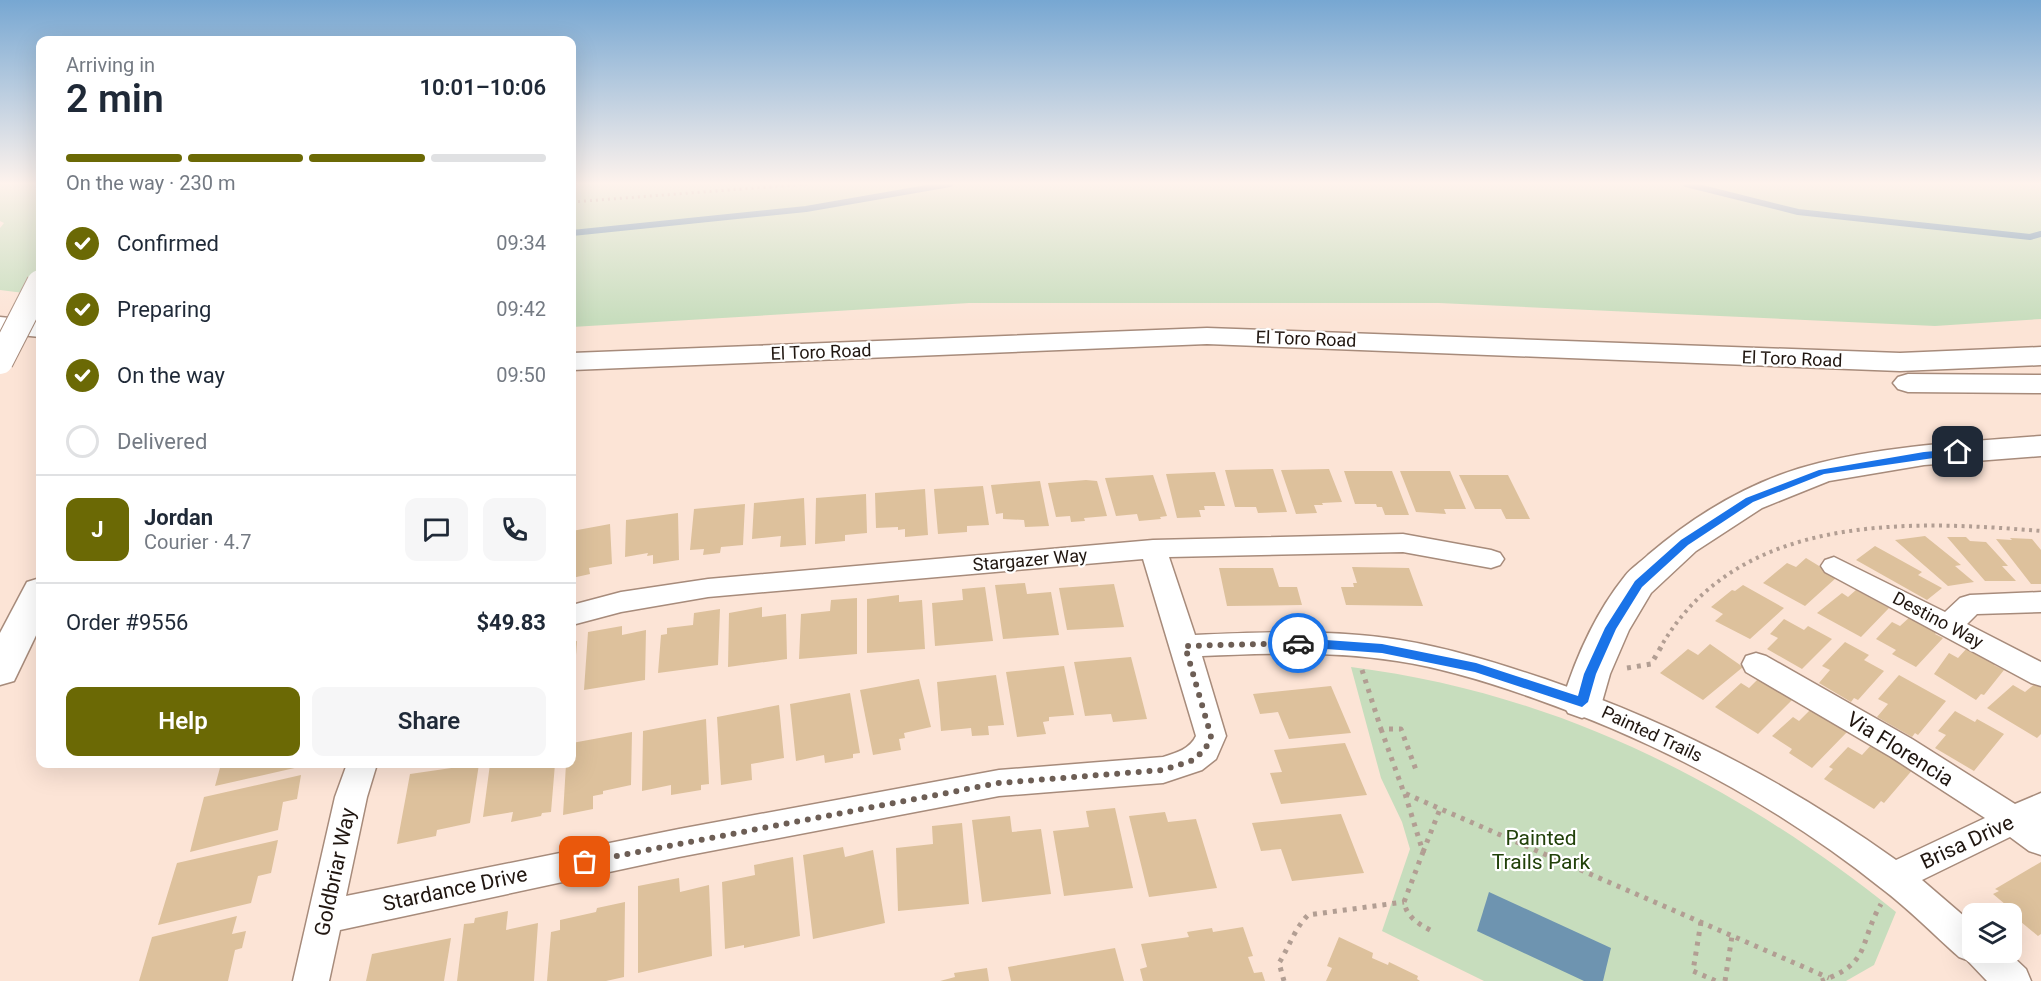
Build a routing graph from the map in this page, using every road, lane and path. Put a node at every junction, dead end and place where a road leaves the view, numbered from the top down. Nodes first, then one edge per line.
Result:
1 (36, 291) edge
2 (0, 325) edge
3 (36, 329) edge
4 (1673, 354) junction
5 (2041, 356) edge
6 (0, 361) edge
7 (576, 362) edge
8 (2041, 384) edge
9 (2038, 448) edge
10 (2041, 531) edge
11 (1153, 549) junction
12 (1491, 558) dead end
13 (1834, 566) dead end
14 (36, 599) edge
15 (2041, 602) edge
16 (576, 614) edge
17 (1948, 625) junction
18 (1185, 646) junction
19 (1354, 647) junction
20 (1596, 662) junction
21 (1756, 664) dead end
22 (0, 670) edge
23 (2041, 675) edge
24 (1582, 702) junction
25 (1381, 729) junction
26 (361, 768) edge
27 (1416, 770) dead end
28 (1404, 794) junction
29 (1440, 808) junction
30 (2027, 813) edge
31 (2041, 841) edge
32 (1423, 852) junction
33 (1895, 879) junction
34 (1404, 902) junction
35 (324, 917) junction
36 (1701, 922) junction
37 (1432, 930) dead end
38 (1732, 936) junction
39 (1962, 936) edge
40 (1993, 963) edge
41 (1829, 978) junction
42 (311, 981) edge
43 (1284, 981) edge
44 (1716, 981) edge
45 (1725, 981) edge
46 (1821, 981) edge
47 (2013, 981) edge

1 - 6 main road, bridge
2 - 3 main road
4 - 5 main road, El Toro Road
4 - 7 main road, El Toro Road
4 - 8 main road
9 - 20 main road, Painted Trails
10 - 20 path
11 - 12 street, Stargazer Way
11 - 16 street, Stargazer Way
11 - 18 street
13 - 17 street, Destino Way
14 - 22 main road
15 - 17 street
17 - 23 street, Destino Way
18 - 19 street
18 - 35 street, Stardance Drive
19 - 24 street
19 - 25 path
20 - 24 main road, Painted Trails
21 - 30 street, Via Florencia
24 - 33 street, Painted Trails
25 - 27 path
25 - 28 path
26 - 35 street, Goldbriar Way
28 - 29 path
28 - 32 path
29 - 32 path
29 - 36 path
30 - 31 street, Via Florencia
30 - 33 street, Brisa Drive
32 - 34 path
33 - 39 street, Painted Trails
33 - 41 path
34 - 37 path
34 - 43 path
35 - 42 street, Goldbriar Way
36 - 38 path
36 - 44 path
38 - 41 path
38 - 45 path
40 - 47 street
41 - 46 path

